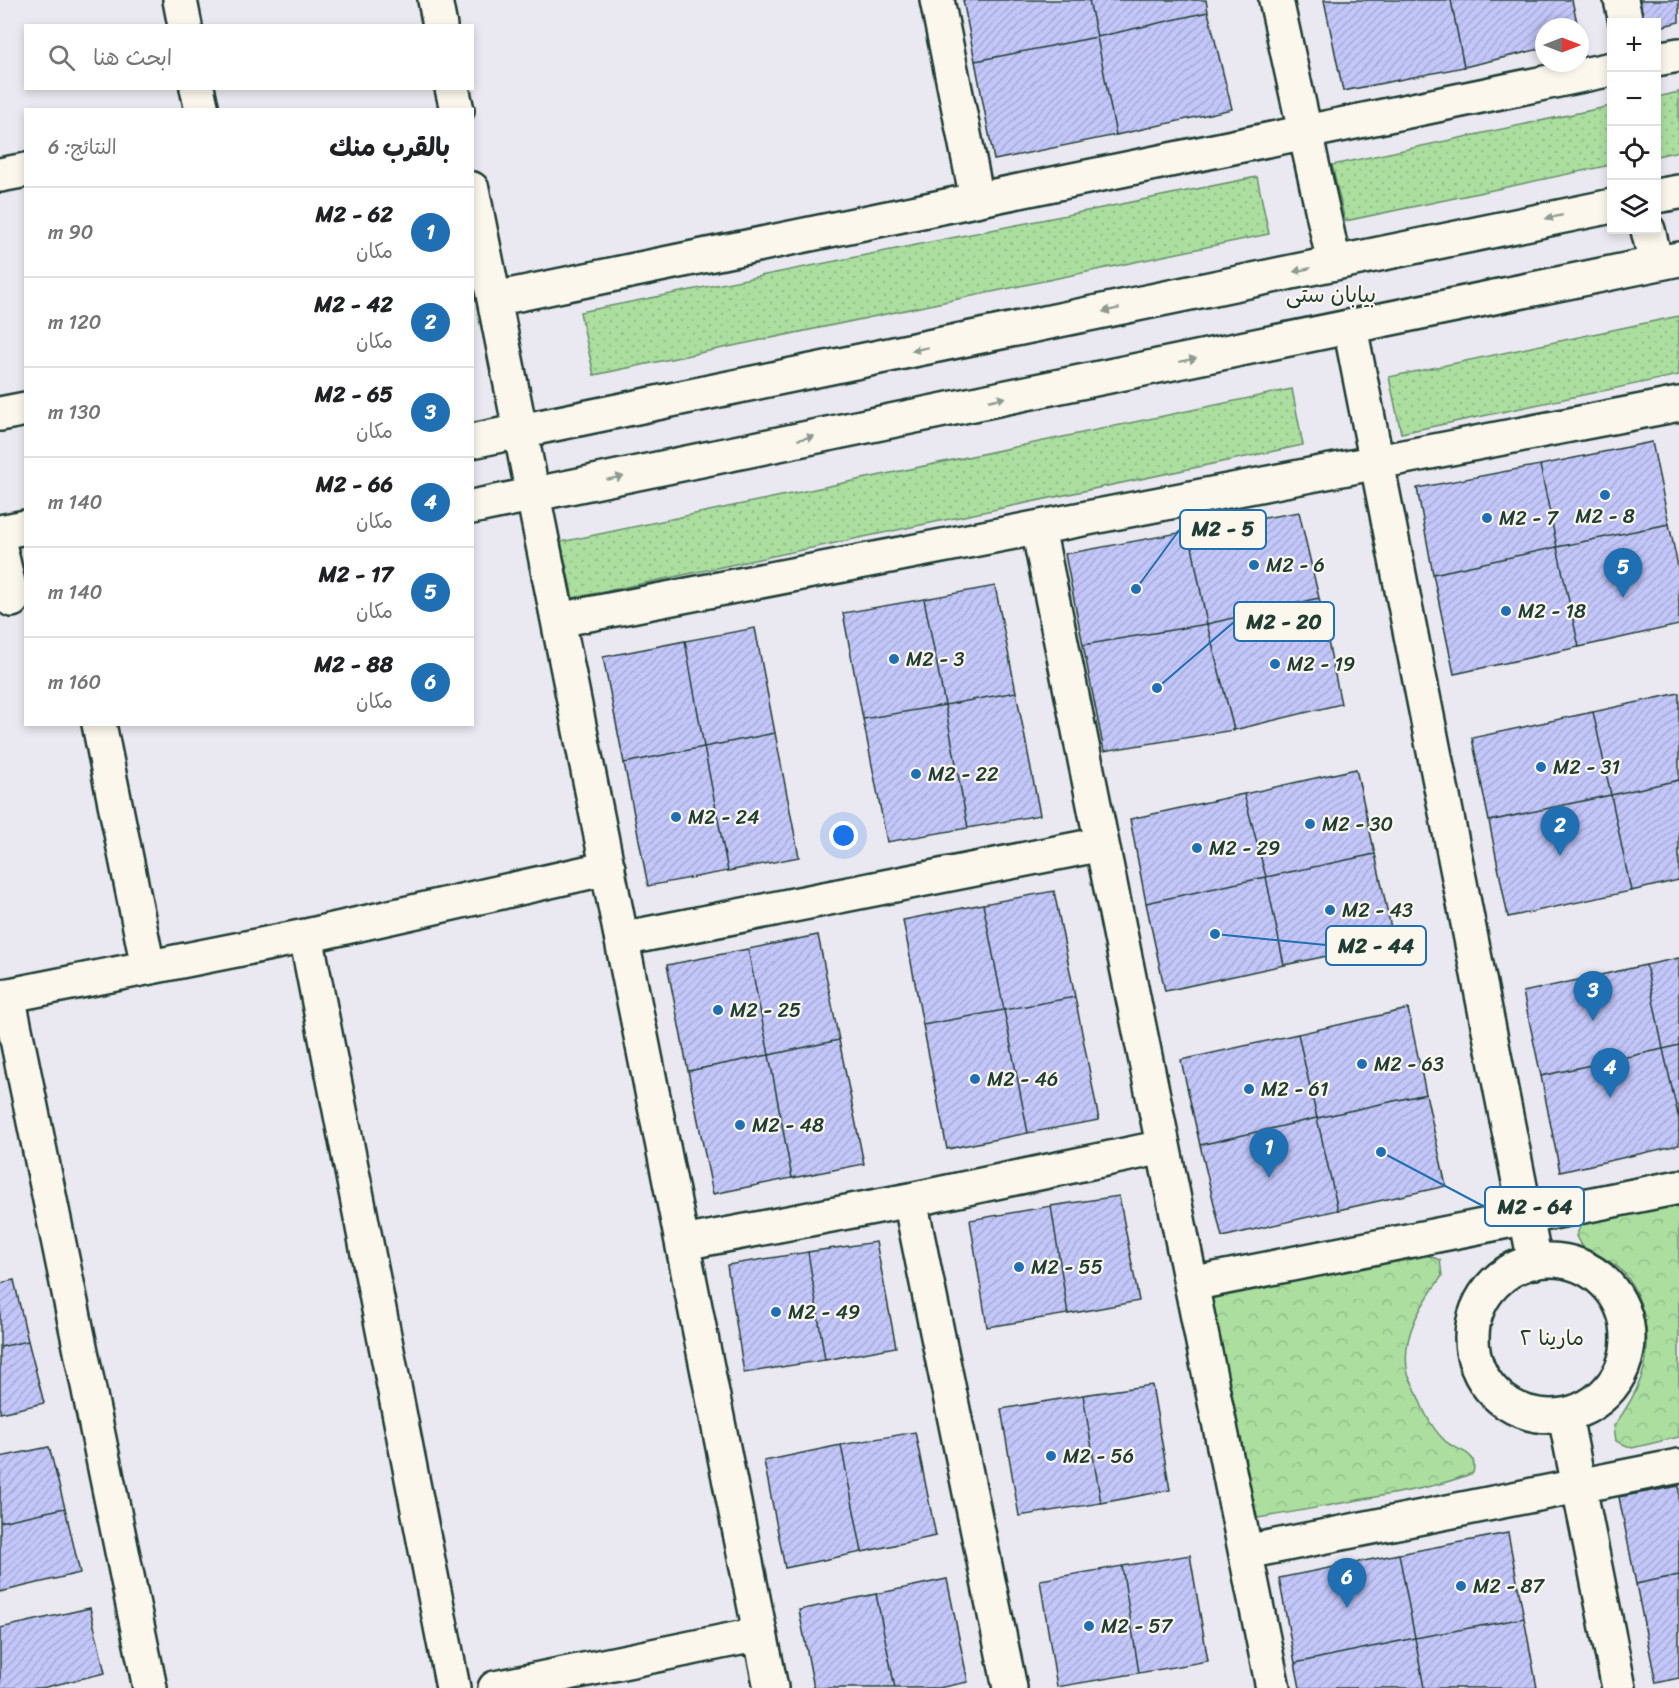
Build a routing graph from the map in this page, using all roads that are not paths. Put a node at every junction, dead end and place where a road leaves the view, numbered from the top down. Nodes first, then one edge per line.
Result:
1 (180, 0) edge
2 (435, 0) edge
3 (937, 0) edge
4 (1276, 0) edge
5 (1621, 0) edge
6 (1625, 18) edge
7 (185, 24) edge
8 (440, 24) edge
9 (1679, 55) edge
10 (1661, 58) edge
11 (1607, 70) edge
12 (197, 90) edge
13 (452, 90) edge
14 (202, 108) edge
15 (457, 108) edge
16 (1305, 132) junction
17 (24, 170) edge
18 (0, 175) edge
19 (1679, 192) edge
20 (1661, 195) edge
21 (474, 199) edge
22 (977, 199) junction
23 (1607, 207) edge
24 (1650, 234) edge
25 (1667, 261) edge
26 (1334, 263) junction
27 (494, 299) junction
28 (1350, 327) junction
29 (1679, 404) edge
30 (24, 409) edge
31 (0, 414) edge
32 (521, 432) junction
33 (474, 441) edge
34 (1377, 462) junction
35 (533, 495) junction
36 (474, 507) edge
37 (24, 527) edge
38 (1038, 528) junction
39 (0, 531) edge
40 (0, 548) edge
41 (13, 600) edge
42 (558, 620) junction
43 (99, 726) edge
44 (1102, 844) junction
45 (608, 868) junction
46 (306, 936) junction
47 (622, 939) junction
48 (147, 967) junction
49 (4, 996) edge
50 (1163, 1147) junction
51 (1679, 1186) edge
52 (910, 1200) junction
53 (1526, 1216) junction
54 (683, 1243) junction
55 (1535, 1262) junction
56 (1191, 1284) junction
57 (1565, 1416) junction
58 (1679, 1466) edge
59 (1579, 1485) junction
60 (1246, 1552) junction
61 (760, 1634) junction
62 (150, 1688) edge
63 (453, 1688) edge
64 (495, 1688) edge
65 (771, 1688) edge
66 (1010, 1688) edge
67 (1273, 1688) edge
68 (1619, 1688) edge

1 - 7 street
2 - 8 street
3 - 22 street
4 - 16 street
5 - 6 street
9 - 10 street
11 - 16 street
12 - 14 street
13 - 15 street
16 - 22 street
16 - 26 street
17 - 18 street
19 - 20 street
21 - 27 street
22 - 27 street
23 -> 26 street
24 - 25 street
25 - 28 street
26 -> 32 street
27 - 32 street
28 - 34 street
35 -> 28 street
29 - 34 street
30 - 31 street
32 - 33 street
32 - 35 street
34 - 38 street
34 - 53 street
35 - 36 street
35 - 42 street
37 - 39 street
38 - 42 street
38 - 44 street
40 - 41 street
42 - 45 street
43 - 48 street
44 - 47 street
44 - 50 street
45 - 46 street
45 - 47 street
46 - 48 street
46 - 63 street
47 - 54 street
48 - 49 street
49 - 62 street
50 - 52 street
50 - 56 street
51 - 53 street
52 - 54 street
52 - 66 street
53 - 55 street
53 - 56 street
54 - 61 street
55 - 57 street
55 - 57 street
56 - 60 street
57 - 59 street
58 - 59 street
59 - 60 street
59 - 68 street
60 - 67 street
61 - 64 street
61 - 65 street

